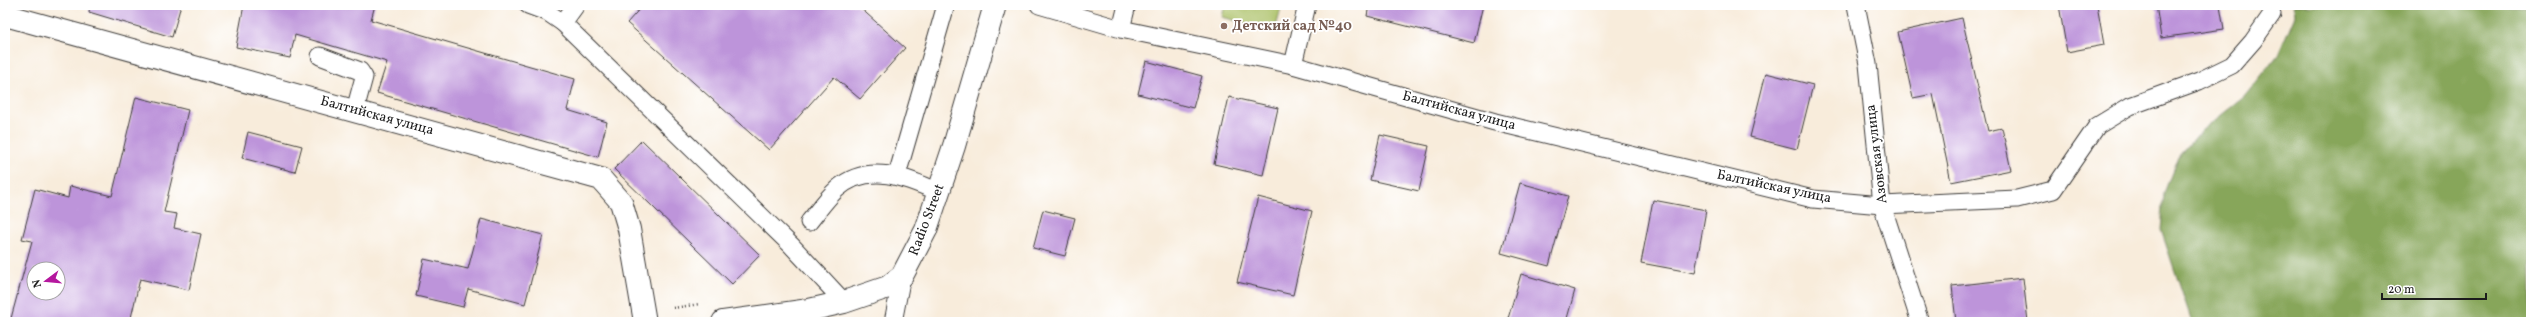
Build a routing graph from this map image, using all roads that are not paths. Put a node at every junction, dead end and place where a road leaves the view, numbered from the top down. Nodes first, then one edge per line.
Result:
1 (528, 5) edge
2 (576, 5) edge
3 (946, 5) edge
4 (995, 5) edge
5 (1039, 5) edge
6 (1127, 5) edge
7 (1307, 5) edge
8 (1856, 5) edge
9 (2272, 14) dead end
10 (5, 15) edge
11 (563, 23) junction
12 (1120, 29) junction
13 (320, 56) dead end
14 (1293, 65) junction
15 (355, 110) junction
16 (897, 175) junction
17 (939, 192) junction
18 (1882, 205) junction
19 (809, 222) dead end
20 (902, 276) junction
21 (844, 302) junction
22 (807, 316) edge
23 (645, 322) edge
24 (723, 322) edge
25 (893, 322) edge
26 (1920, 322) edge

1 - 11 lane
2 - 11 lane
3 - 16 lane
4 - 17 street, Radio Street
5 - 12 lane, Балтийская улица
6 - 12 lane
7 - 14 lane
8 - 18 lane, Азовская улица
9 - 18 lane, Балтийская улица
10 - 15 street, Балтийская улица
11 - 21 lane
12 - 14 lane, Балтийская улица
13 - 15 lane
14 - 18 lane, Балтийская улица
15 - 23 street, Балтийская улица
16 - 17 lane
16 - 19 lane
17 - 20 street, Radio Street
18 - 26 lane, Азовская улица
20 - 21 street, Radio Street
20 - 25 lane
21 - 22 street, Radio Street
22 - 24 street, Radio Street

